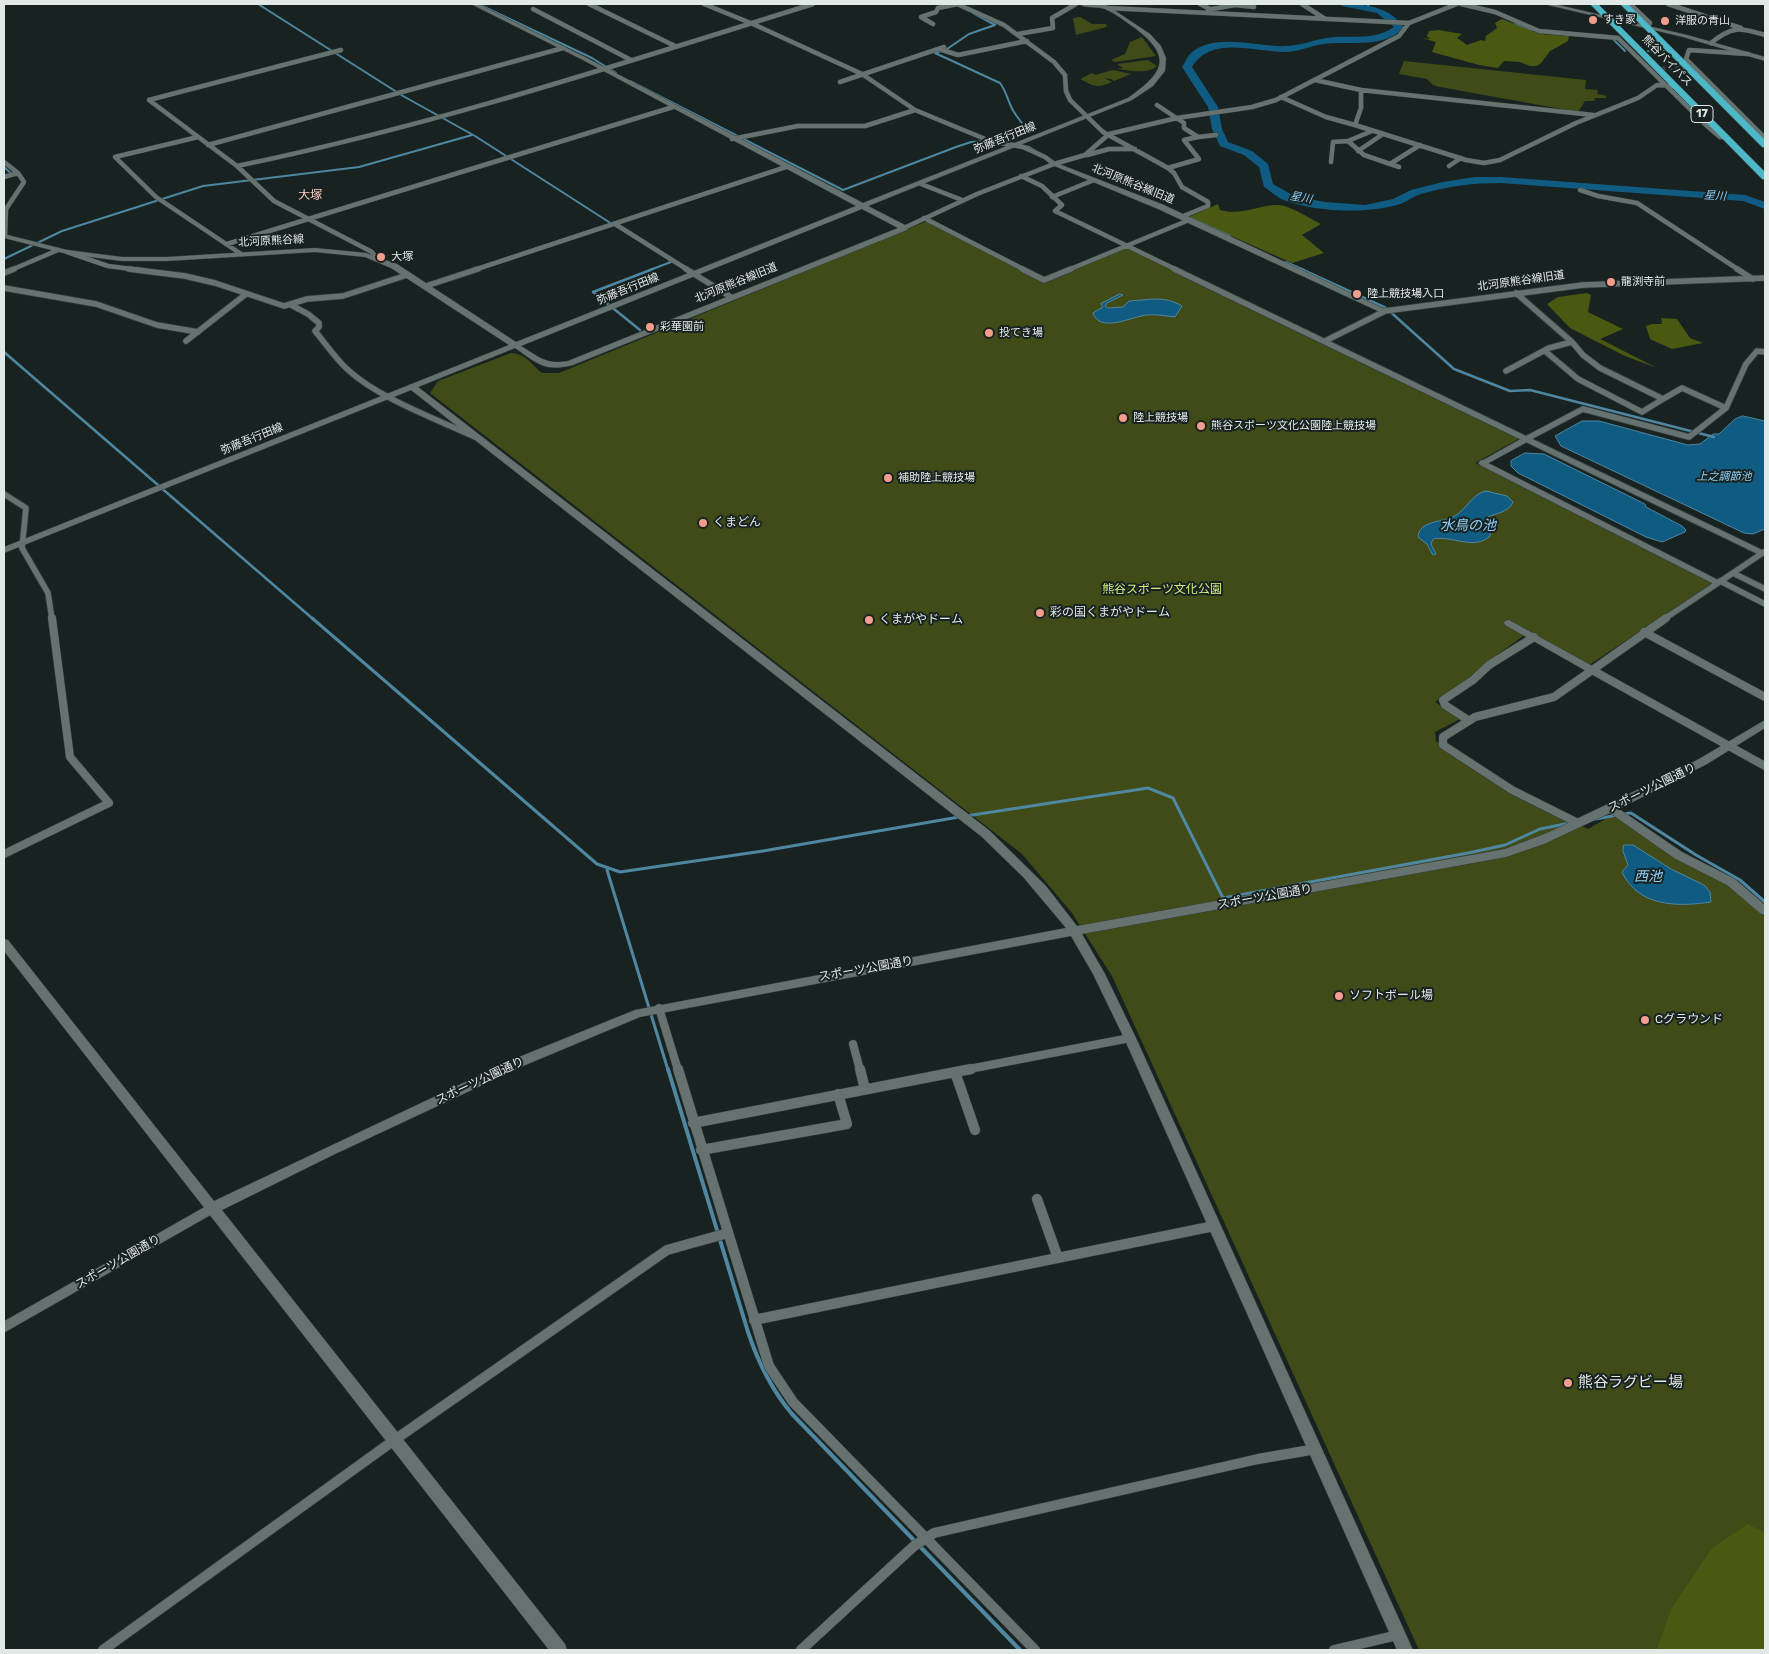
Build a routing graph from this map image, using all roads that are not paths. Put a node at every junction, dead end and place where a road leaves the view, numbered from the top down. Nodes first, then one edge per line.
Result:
1 (474, 4) edge
2 (589, 4) edge
3 (704, 4) edge
4 (813, 4) edge
5 (957, 4) edge
6 (1076, 4) edge
7 (1082, 4) edge
8 (1200, 4) edge
9 (1302, 4) edge
10 (1455, 4) edge
11 (1461, 4) edge
12 (1547, 4) edge
13 (1594, 4) edge
14 (1628, 4) edge
15 (1668, 4) edge
16 (1107, 5) edge
17 (1234, 5) edge
18 (1254, 8) dead end
19 (533, 9) dead end
20 (1208, 11) junction
21 (1606, 16) junction
22 (1325, 20) junction
23 (749, 23) junction
24 (1407, 23) junction
25 (933, 24) dead end
26 (1648, 27) junction
27 (1741, 28) junction
28 (1018, 34) junction
29 (1765, 35) edge
30 (1027, 41) junction
31 (1712, 43) junction
32 (675, 46) junction
33 (563, 48) junction
34 (1640, 49) junction
35 (1765, 49) edge
36 (340, 50) dead end
37 (1717, 51) junction
38 (1674, 52) junction
39 (1688, 53) junction
40 (1752, 55) junction
41 (1764, 58) edge
42 (631, 60) junction
43 (603, 69) junction
44 (862, 74) junction
45 (1315, 80) junction
46 (840, 82) dead end
47 (1670, 86) junction
48 (1361, 90) junction
49 (1281, 97) junction
50 (1157, 105) dead end
51 (674, 107) junction
52 (915, 110) junction
53 (1595, 115) junction
54 (1088, 117) junction
55 (1177, 118) junction
56 (1355, 125) junction
57 (1372, 131) junction
58 (1109, 134) junction
59 (1383, 134) junction
60 (1216, 135) dead end
61 (198, 137) junction
62 (1198, 138) junction
63 (1765, 138) edge
64 (732, 139) junction
65 (1348, 141) junction
66 (208, 145) junction
67 (1018, 145) junction
68 (1765, 145) edge
69 (1420, 146) junction
70 (1135, 149) junction
71 (1358, 151) junction
72 (1085, 155) junction
73 (1366, 156) junction
74 (1461, 158) junction
75 (4, 162) edge
76 (1331, 162) dead end
77 (1364, 162) dead end
78 (1054, 164) junction
79 (1390, 164) junction
80 (237, 166) junction
81 (1449, 166) dead end
82 (786, 167) junction
83 (1399, 167) dead end
84 (1168, 168) junction
85 (18, 173) junction
86 (1021, 176) junction
87 (4, 177) edge
88 (1765, 178) edge
89 (1094, 180) junction
90 (921, 184) junction
91 (1580, 190) dead end
92 (1052, 196) junction
93 (962, 200) junction
94 (865, 206) junction
95 (1181, 216) junction
96 (924, 218) junction
97 (307, 219) junction
98 (1189, 220) junction
99 (615, 224) junction
100 (904, 228) junction
101 (4, 236) edge
102 (227, 244) junction
103 (1127, 246) junction
104 (58, 250) junction
105 (67, 252) junction
106 (241, 254) junction
107 (376, 258) junction
108 (4, 273) edge
109 (695, 274) junction
110 (408, 275) junction
111 (1765, 278) edge
112 (1753, 279) junction
113 (426, 286) junction
114 (4, 288) edge
115 (1516, 293) junction
116 (246, 294) junction
117 (731, 297) junction
118 (291, 305) junction
119 (1385, 311) junction
120 (198, 332) junction
121 (186, 341) dead end
122 (1325, 341) junction
123 (1572, 342) junction
124 (517, 346) junction
125 (1544, 351) junction
126 (1765, 352) edge
127 (1506, 371) dead end
128 (413, 387) junction
129 (389, 396) junction
130 (1663, 399) junction
131 (1726, 408) junction
132 (477, 438) junction
133 (1526, 439) junction
134 (1482, 463) joint
135 (4, 494) edge
136 (24, 542) junction
137 (4, 550) edge
138 (1764, 552) edge
139 (1733, 573) junction
140 (1719, 582) junction
141 (1765, 589) edge
142 (1765, 604) edge
143 (1509, 622) dead end
144 (1644, 632) junction
145 (1534, 637) junction
146 (1592, 670) junction
147 (1765, 697) edge
148 (1468, 720) junction
149 (1765, 723) edge
150 (1731, 746) junction
151 (1765, 766) edge
152 (1610, 808) junction
153 (1578, 823) junction
154 (4, 854) edge
155 (1765, 911) edge
156 (1074, 931) junction
157 (4, 943) edge
158 (659, 1008) junction
159 (1130, 1038) junction
160 (853, 1044) dead end
161 (955, 1072) junction
162 (866, 1089) junction
163 (838, 1094) junction
164 (693, 1123) junction
165 (975, 1130) dead end
166 (701, 1150) junction
167 (1037, 1199) dead end
168 (211, 1209) junction
169 (1214, 1226) junction
170 (728, 1233) junction
171 (1058, 1258) junction
172 (754, 1320) junction
173 (4, 1327) edge
174 (393, 1441) junction
175 (1316, 1449) junction
176 (926, 1538) junction
177 (1398, 1635) junction
178 (103, 1650) edge
179 (559, 1650) edge
180 (801, 1650) edge
181 (1035, 1650) edge
182 (1334, 1650) edge
183 (1405, 1650) edge

1 - 33 street
2 - 32 street
3 - 23 street
4 - 23 street
5 - 25 street
5 - 28 street
6 - 28 street
7 - 16 street
8 - 20 street
9 - 22 street
10 - 24 street
11 - 47 street
12 - 21 street
13 - 21 highway, 熊谷バイパス / 17
14 - 21 highway
14 - 26 highway, 熊谷バイパス / 17
15 - 27 street
16 - 20 street
16 - 54 street, 弥藤吾行田線
17 - 18 street
17 - 20 street
19 - 42 street
20 - 22 street
21 - 26 street
21 - 34 highway, 熊谷バイパス / 17
22 - 24 street
23 - 32 street
23 - 44 street
24 - 45 street
26 - 31 street
26 - 34 highway
26 - 38 highway, 熊谷バイパス / 17
27 - 29 street
27 - 31 street
28 - 30 street
30 - 44 street
30 - 54 street
31 - 37 street
31 - 40 street
32 - 42 street
33 - 43 street
33 - 66 street
34 - 47 highway, 熊谷バイパス / 17
35 - 40 street
36 - 61 street
37 - 39 street
37 - 40 street
38 - 39 street
38 - 68 highway, 熊谷バイパス / 17
39 - 63 street
40 - 41 street
42 - 43 street
43 - 51 street
43 - 80 street
44 - 46 street
44 - 52 street
45 - 48 street
45 - 49 street
47 - 53 street
47 - 88 highway, 熊谷バイパス / 17
48 - 53 street
48 - 56 street
49 - 55 street
49 - 56 street
50 - 55 street
51 - 64 street
51 - 97 street
52 - 64 street
52 - 67 street
53 - 74 street
54 - 58 street
54 - 67 street, 弥藤吾行田線
55 - 58 street
55 - 62 street
56 - 57 street
57 - 59 street
57 - 65 street
58 - 70 street
58 - 72 street
59 - 69 street
59 - 71 street
60 - 62 street
61 - 66 street
61 - 102 street
62 - 84 street
64 - 82 street
65 - 71 street
65 - 76 street
66 - 80 street
67 - 78 street
67 - 90 street, 弥藤吾行田線
69 - 74 street
69 - 79 street
70 - 72 street
70 - 84 street
71 - 73 street
72 - 78 street
73 - 77 street
73 - 79 street
74 - 81 street
75 - 85 street
78 - 86 street, 北河原熊谷線旧道
78 - 89 street, 北河原熊谷線旧道
79 - 83 street
80 - 97 street
82 - 94 street
82 - 99 street
84 - 95 street
85 - 87 street
85 - 101 street
86 - 92 street
86 - 93 street, 北河原熊谷線旧道
89 - 92 street
89 - 95 street, 北河原熊谷線旧道
90 - 93 street
90 - 94 street, 弥藤吾行田線
91 - 112 street
92 - 103 street
93 - 96 street, 北河原熊谷線旧道
94 - 100 street
94 - 109 street, 弥藤吾行田線
95 - 98 street, 北河原熊谷線旧道
96 - 100 street, 北河原熊谷線旧道
96 - 103 street
97 - 102 street
97 - 107 street
98 - 103 street
98 - 119 street, 北河原熊谷線旧道
99 - 109 street
99 - 113 street
100 - 117 street, 北河原熊谷線旧道
101 - 104 street, 北河原熊谷線
102 - 106 street
103 - 122 street
104 - 105 street, 北河原熊谷線
104 - 108 street
105 - 106 street, 北河原熊谷線
105 - 116 street
106 - 107 street, 北河原熊谷線
107 - 110 street, 北河原熊谷線
109 - 117 street
109 - 124 street, 弥藤吾行田線
110 - 113 street, 北河原熊谷線
110 - 118 street
111 - 112 street, 北河原熊谷線旧道
112 - 115 street, 北河原熊谷線旧道
113 - 124 street, 北河原熊谷線
114 - 120 street
115 - 119 street, 北河原熊谷線旧道
115 - 123 street
116 - 118 street
116 - 120 street
117 - 124 street, 北河原熊谷線旧道
118 - 129 street
119 - 122 street
120 - 121 street
122 - 133 street
123 - 125 street
123 - 130 street
124 - 128 street, 弥藤吾行田線
125 - 127 street
125 - 130 street
126 - 131 street
128 - 129 street, 弥藤吾行田線
128 - 132 street
129 - 132 street
129 - 136 street, 弥藤吾行田線
130 - 131 street
131 - 133 street
132 - 156 street
133 - 134 street
133 - 138 street
134 - 140 street
135 - 136 street
136 - 137 street, 弥藤吾行田線
136 - 154 street
138 - 139 street
139 - 140 street
139 - 141 street
140 - 142 street
140 - 144 street
143 - 145 street
144 - 146 street
144 - 147 street
145 - 146 street
145 - 148 street
146 - 148 street
146 - 150 street
148 - 153 street
149 - 150 street, スポーツ公園通り
150 - 151 street
150 - 152 street, スポーツ公園通り
152 - 153 street, スポーツ公園通り
152 - 155 street
153 - 156 street, スポーツ公園通り
156 - 158 street, スポーツ公園通り
156 - 159 street
157 - 168 street
158 - 164 street
158 - 168 street, スポーツ公園通り
159 - 161 street
159 - 169 street
160 - 162 street
161 - 162 street
161 - 165 street
162 - 163 street
163 - 164 street
163 - 166 street
164 - 166 street
166 - 170 street
167 - 171 street
168 - 173 street, スポーツ公園通り
168 - 174 street
169 - 171 street
169 - 175 street
170 - 172 street
170 - 174 street
171 - 172 street
172 - 176 street
174 - 178 street
174 - 179 street
175 - 176 street
175 - 177 street
176 - 180 street
176 - 181 street
177 - 182 street
177 - 183 street

